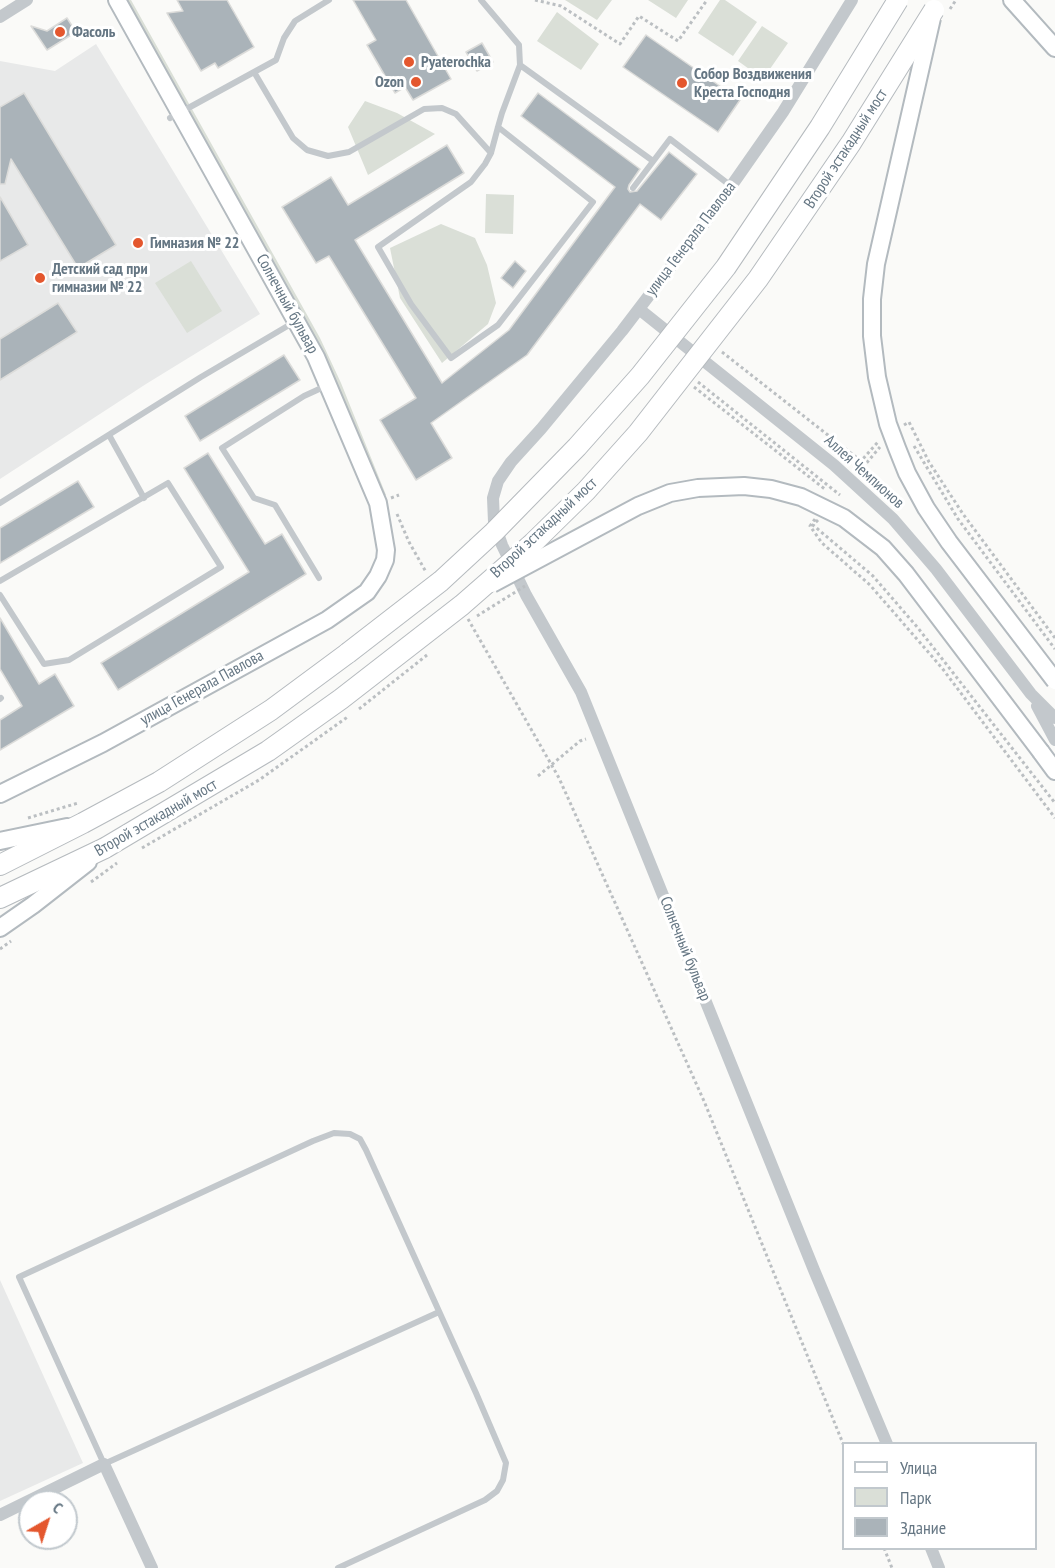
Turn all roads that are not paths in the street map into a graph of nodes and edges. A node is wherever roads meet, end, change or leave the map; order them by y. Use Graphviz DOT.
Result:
graph roads {
  1 [pos="27,0"];
  2 [pos="117,0"];
  3 [pos="329,0"];
  4 [pos="481,0"];
  5 [pos="852,0"];
  6 [pos="898,0"];
  7 [pos="1011,0"];
  8 [pos="937,5"];
  9 [pos="0,17"];
  10 [pos="1055,48"];
  11 [pos="520,64"];
  12 [pos="254,72"];
  13 [pos="175,115"];
  14 [pos="498,127"];
  15 [pos="491,153"];
  16 [pos="653,161"];
  17 [pos="731,186"];
  18 [pos="633,188"];
  19 [pos="639,309"];
  20 [pos="296,321"];
  21 [pos="328,385"];
  22 [pos="110,435"];
  23 [pos="511,462"];
  24 [pos="144,498"];
  25 [pos="0,503"];
  26 [pos="385,560"];
  27 [pos="319,578"];
  28 [pos="0,581"];
  29 [pos="476,592"];
  30 [pos="0,595"];
  31 [pos="1055,681"];
  32 [pos="1031,694"];
  33 [pos="1055,718"];
  34 [pos="1055,740"];
  35 [pos="1055,771"];
  36 [pos="0,794"];
  37 [pos="83,824"];
  38 [pos="0,841"];
  39 [pos="105,848"];
  40 [pos="0,865"];
  41 [pos="0,898"];
  42 [pos="0,928"];
  43 [pos="439,1312"];
  44 [pos="887,1442"];
  45 [pos="104,1464"];
  46 [pos="0,1515"];
  47 [pos="932,1550"];
  48 [pos="152,1568"];
  49 [pos="338,1568"];
  50 [pos="939,1568"];
  1 -- 9 [label="street"];
  2 -- 13 [label="main road, Солнечный бульвар"];
  3 -- 12 [label="lane"];
  4 -- 11 [label="lane"];
  5 -- 17 [label="street, улица Генерала Павлова"];
  6 -- 37 [label="main road, Второй эстакадный мост, bridge"];
  7 -- 10 [label="main road"];
  8 -- 29 [label="main road, Второй эстакадный мост, bridge"];
  8 -- 31 [label="main road, bridge"];
  11 -- 14 [label="lane"];
  11 -- 16 [label="lane"];
  12 -- 13 [label="lane"];
  12 -- 15 [label="lane"];
  13 -- 20 [label="main road, Солнечный бульвар"];
  14 -- 15 [label="lane"];
  14 -- 15 [label="lane"];
  16 -- 17 [label="lane"];
  16 -- 18 [label="lane"];
  17 -- 19 [label="street, улица Генерала Павлова"];
  19 -- 23 [label="street, улица Генерала Павлова"];
  19 -- 32 [label="street, Аллея Чемпионов"];
  20 -- 21 [label="main road, Солнечный бульвар"];
  20 -- 22 [label="lane"];
  21 -- 26 [label="main road, Солнечный бульвар"];
  21 -- 27 [label="lane"];
  22 -- 24 [label="lane"];
  22 -- 25 [label="lane"];
  23 -- 44 [label="street, Солнечный бульвар"];
  24 -- 28 [label="lane"];
  24 -- 30 [label="lane"];
  26 -- 36 [label="main road, улица Генерала Павлова"];
  29 -- 35 [label="main road, bridge"];
  29 -- 39 [label="main road, Второй эстакадный мост, bridge"];
  32 -- 33 [label="street, Аллея Чемпионов"];
  32 -- 34 [label="street, Аллея Чемпионов"];
  37 -- 38 [label="main road"];
  37 -- 40 [label="main road, Второй эстакадный мост"];
  39 -- 41 [label="main road, Второй эстакадный мост"];
  39 -- 42 [label="main road"];
  43 -- 45 [label="lane"];
  43 -- 45 [label="lane"];
  43 -- 49 [label="lane"];
  45 -- 46 [label="street"];
  45 -- 48 [label="street"];
  47 -- 50 [label="street"];
}
